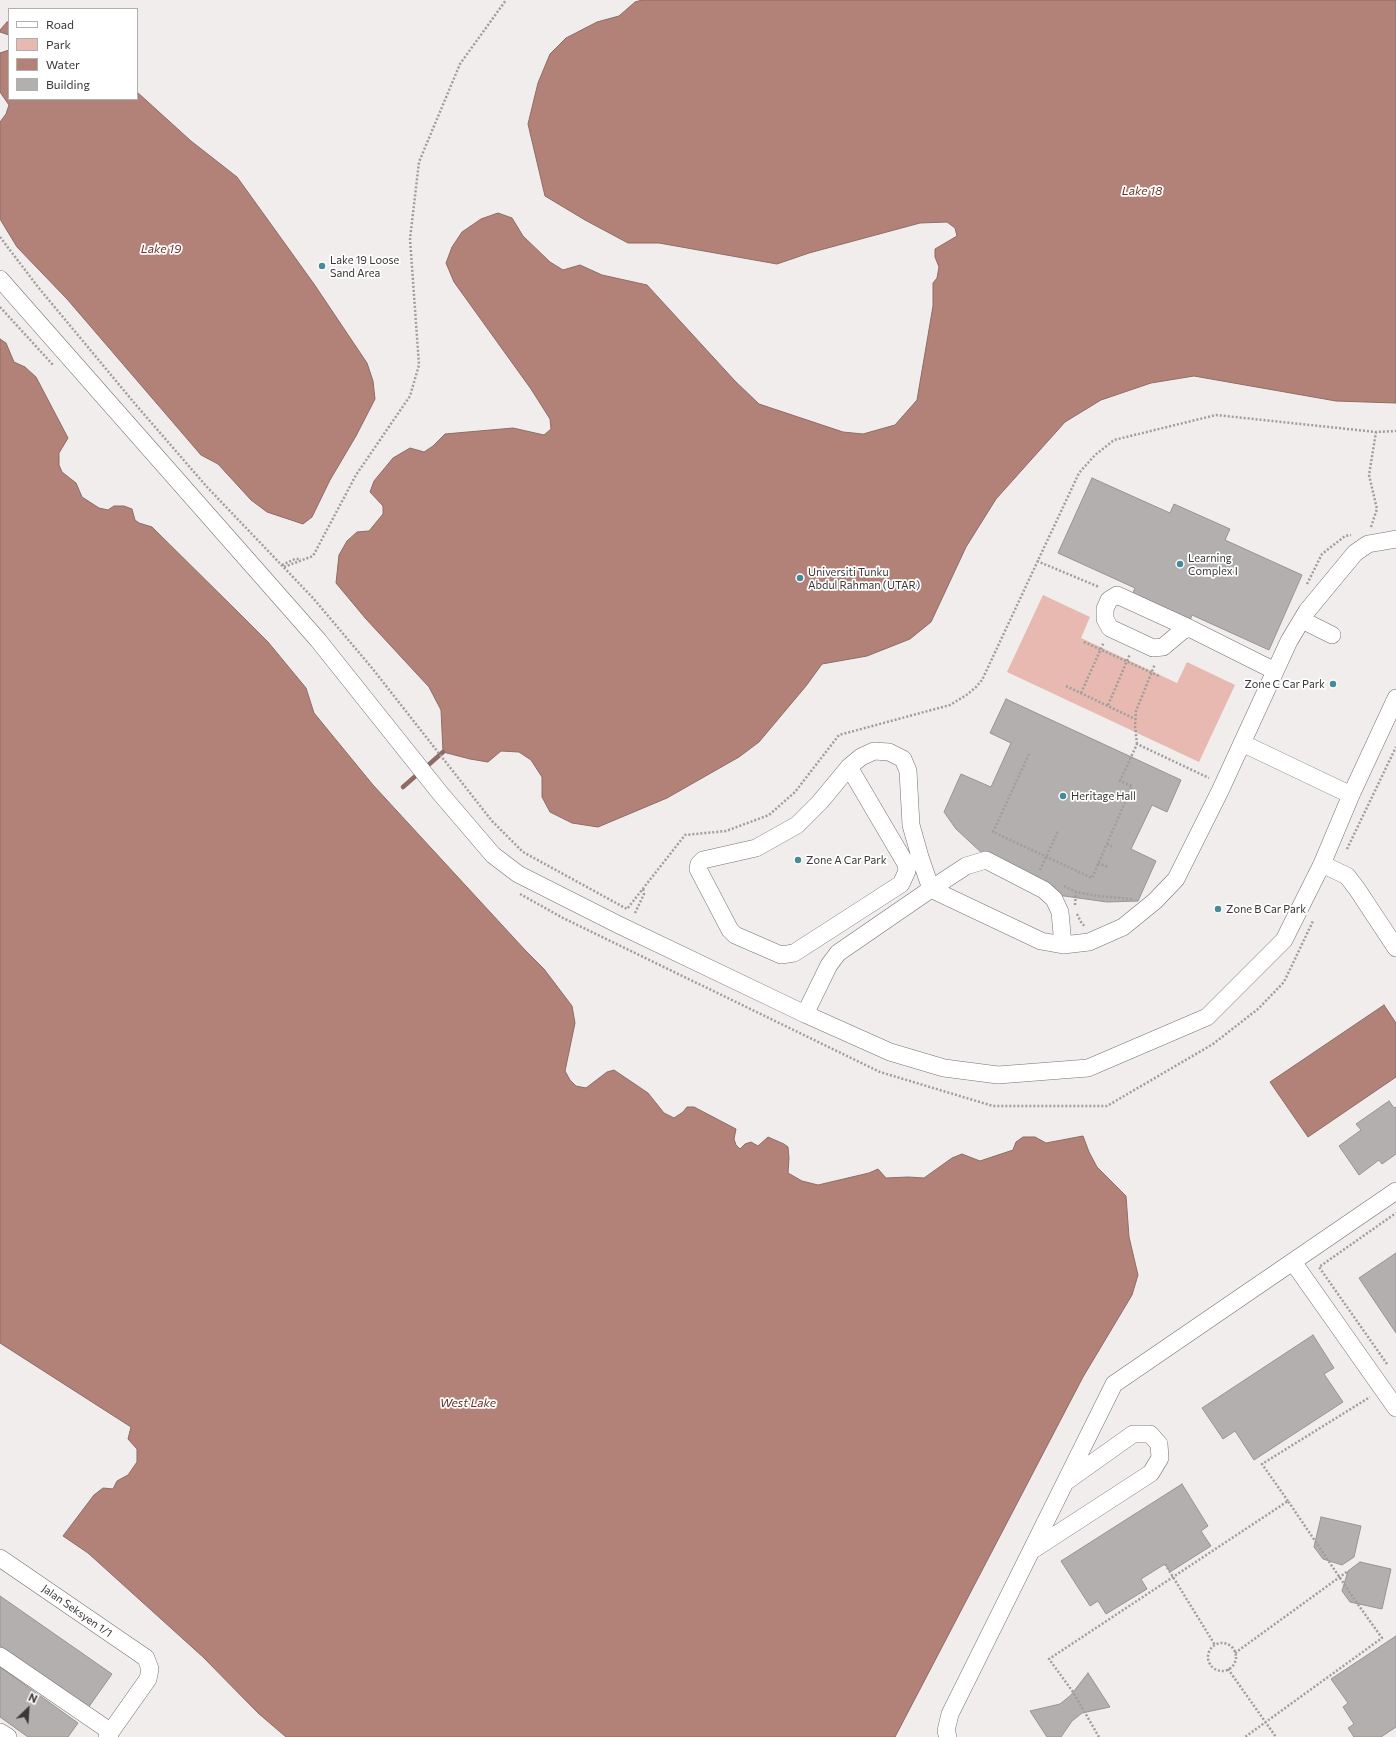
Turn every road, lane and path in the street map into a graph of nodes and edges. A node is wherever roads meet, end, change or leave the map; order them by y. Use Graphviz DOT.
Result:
graph roads {
  1 [pos="506,0"];
  2 [pos="0,237"];
  3 [pos="0,279"];
  4 [pos="1396,431"];
  5 [pos="1376,432"];
  6 [pos="1369,531"];
  7 [pos="1396,539"];
  8 [pos="1038,560"];
  9 [pos="283,566"];
  10 [pos="1117,595"];
  11 [pos="1302,620"];
  12 [pos="1189,628"];
  13 [pos="1332,634"];
  14 [pos="1084,642"];
  15 [pos="1163,647"];
  16 [pos="1101,650"];
  17 [pos="1127,662"];
  18 [pos="1275,671"];
  19 [pos="1151,673"];
  20 [pos="1159,676"];
  21 [pos="1066,686"];
  22 [pos="1082,693"];
  23 [pos="1396,698"];
  24 [pos="1108,705"];
  25 [pos="1135,719"];
  26 [pos="1136,744"];
  27 [pos="1242,744"];
  28 [pos="1396,747"];
  29 [pos="1029,754"];
  30 [pos="1131,757"];
  31 [pos="849,767"];
  32 [pos="1210,779"];
  33 [pos="1208,784"];
  34 [pos="1351,795"];
  35 [pos="1058,831"];
  36 [pos="1107,844"];
  37 [pos="1112,846"];
  38 [pos="1046,857"];
  39 [pos="1098,863"];
  40 [pos="1322,864"];
  41 [pos="1108,867"];
  42 [pos="1337,872"];
  43 [pos="1057,883"];
  44 [pos="643,888"];
  45 [pos="931,889"];
  46 [pos="516,891"];
  47 [pos="1076,892"];
  48 [pos="1137,899"];
  49 [pos="1075,906"];
  50 [pos="635,913"];
  51 [pos="1076,913"];
  52 [pos="1314,920"];
  53 [pos="1087,926"];
  54 [pos="1063,945"];
  55 [pos="1396,948"];
  56 [pos="806,1014"];
  57 [pos="1396,1192"];
  58 [pos="1396,1213"];
  59 [pos="1293,1262"];
  60 [pos="1387,1365"];
  61 [pos="1383,1389"];
  62 [pos="1396,1408"];
  63 [pos="1065,1483"];
  64 [pos="1288,1501"];
  65 [pos="1031,1551"];
  66 [pos="0,1558"];
  67 [pos="1165,1564"];
  68 [pos="1348,1572"];
  69 [pos="1174,1577"];
  70 [pos="1340,1577"];
  71 [pos="1216,1645"];
  72 [pos="1235,1653"];
  73 [pos="0,1656"];
  74 [pos="1228,1669"];
  75 [pos="1266,1722"];
  76 [pos="0,1732"];
  77 [pos="109,1735"];
  78 [pos="8,1737"];
  79 [pos="948,1737"];
  80 [pos="1099,1737"];
  81 [pos="1245,1737"];
  82 [pos="1276,1737"];
  1 -- 9 [label="path"];
  2 -- 9 [label="path"];
  3 -- 56 [label="street"];
  4 -- 5 [label="path"];
  5 -- 6 [label="path"];
  5 -- 8 [label="path"];
  7 -- 11 [label="street"];
  8 -- 10 [label="path"];
  8 -- 44 [label="path"];
  9 -- 44 [label="path"];
  10 -- 12 [label="street"];
  10 -- 15 [label="street"];
  11 -- 13 [label="street"];
  11 -- 18 [label="street"];
  12 -- 15 [label="street"];
  12 -- 18 [label="street"];
  14 -- 16 [label="path"];
  15 -- 19 [label="path"];
  16 -- 17 [label="path"];
  16 -- 22 [label="path"];
  17 -- 19 [label="path"];
  17 -- 24 [label="path"];
  18 -- 27 [label="street"];
  19 -- 20 [label="path"];
  19 -- 25 [label="path"];
  21 -- 22 [label="path"];
  22 -- 24 [label="path"];
  23 -- 34 [label="street"];
  24 -- 25 [label="path"];
  25 -- 26 [label="path"];
  27 -- 34 [label="street"];
  27 -- 54 [label="street"];
  28 -- 42 [label="path"];
  29 -- 38 [label="path"];
  30 -- 36 [label="path"];
  31 -- 31 [label="street"];
  31 -- 45 [label="street"];
  32 -- 33 [label="path"];
  34 -- 40 [label="street"];
  35 -- 38 [label="path"];
  36 -- 37 [label="path"];
  36 -- 39 [label="path"];
  38 -- 39 [label="path"];
  39 -- 41 [label="path"];
  40 -- 42 [label="street"];
  40 -- 56 [label="street"];
  42 -- 55 [label="street"];
  43 -- 47 [label="path"];
  44 -- 50 [label="path"];
  45 -- 54 [label="street"];
  45 -- 54 [label="street"];
  45 -- 56 [label="street"];
  46 -- 52 [label="path"];
  47 -- 48 [label="path"];
  47 -- 49 [label="path"];
  51 -- 53 [label="path"];
  57 -- 59 [label="street"];
  58 -- 60 [label="path"];
  59 -- 61 [label="street"];
  59 -- 63 [label="street"];
  61 -- 62 [label="street"];
  61 -- 64 [label="path"];
  63 -- 65 [label="street"];
  63 -- 65 [label="street"];
  64 -- 69 [label="path"];
  64 -- 70 [label="path"];
  65 -- 79 [label="street"];
  66 -- 77 [label="street, Jalan Seksyen 1/1"];
  67 -- 69 [label="path"];
  68 -- 70 [label="path"];
  69 -- 71 [label="path"];
  69 -- 80 [label="path"];
  70 -- 72 [label="path"];
  70 -- 75 [label="path"];
  71 -- 72 [label="path"];
  71 -- 74 [label="path"];
  72 -- 74 [label="path"];
  73 -- 77 [label="street"];
  74 -- 75 [label="path"];
  75 -- 81 [label="path"];
  75 -- 82 [label="path"];
  76 -- 78 [label="street"];
}
